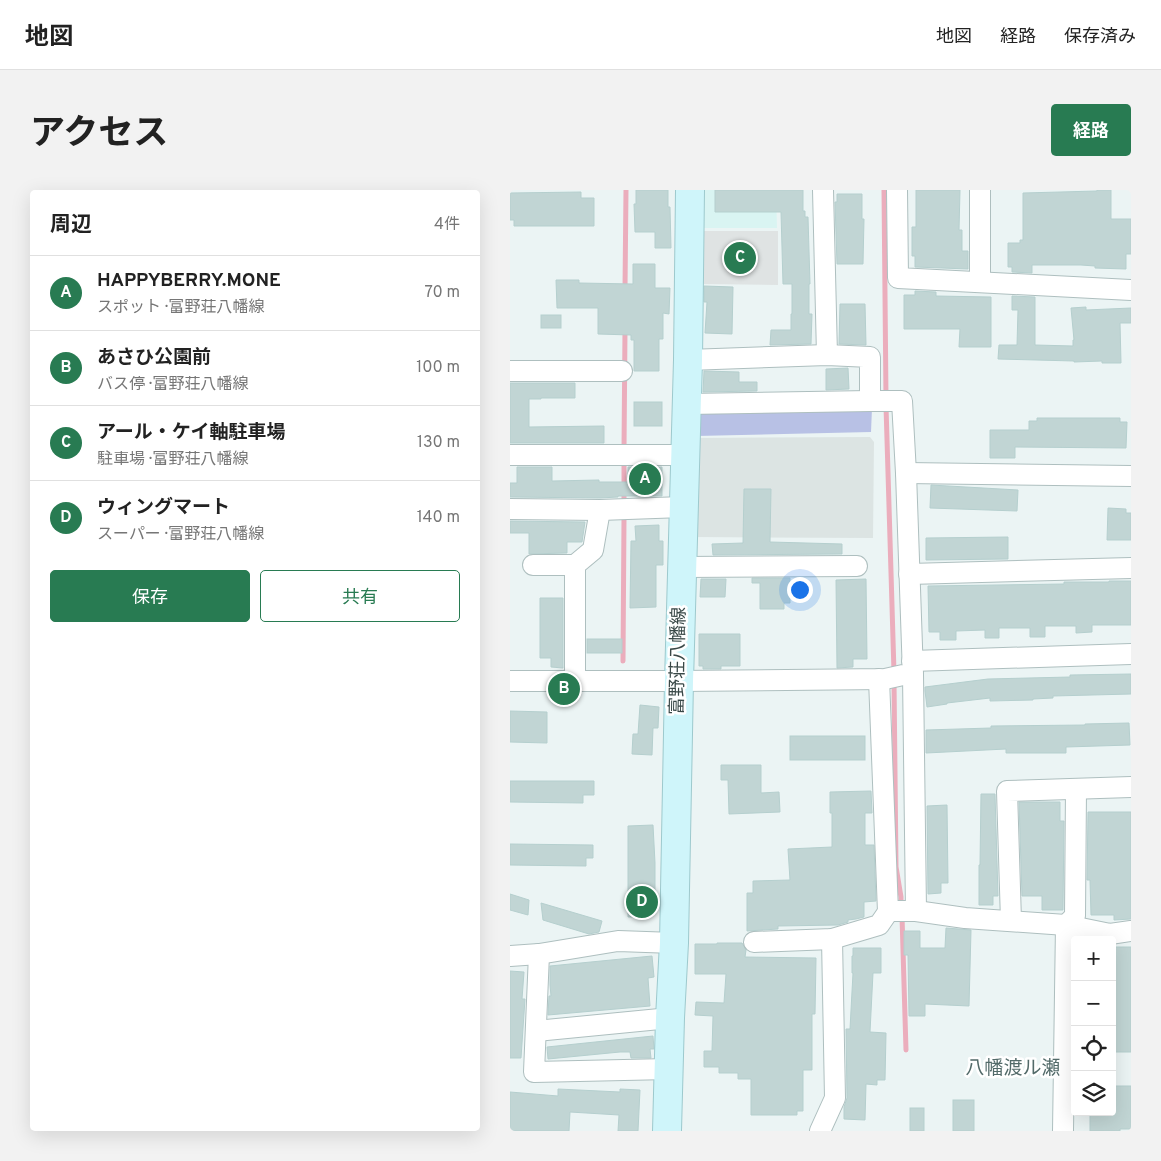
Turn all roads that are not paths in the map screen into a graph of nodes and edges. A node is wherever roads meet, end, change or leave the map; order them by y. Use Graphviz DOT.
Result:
graph roads {
  1 [pos="690,190"];
  2 [pos="823,190"];
  3 [pos="897,190"];
  4 [pos="980,190"];
  5 [pos="980,282"];
  6 [pos="1131,290"];
  7 [pos="827,355"];
  8 [pos="688,360"];
  9 [pos="510,371"];
  10 [pos="622,371"];
  11 [pos="881,401"];
  12 [pos="687,404"];
  13 [pos="510,455"];
  14 [pos="685,455"];
  15 [pos="906,474"];
  16 [pos="1131,476"];
  17 [pos="683,507"];
  18 [pos="510,509"];
  19 [pos="600,510"];
  20 [pos="533,565"];
  21 [pos="575,565"];
  22 [pos="858,566"];
  23 [pos="682,568"];
  24 [pos="1131,568"];
  25 [pos="909,574"];
  26 [pos="1131,654"];
  27 [pos="898,674"];
  28 [pos="510,681"];
  29 [pos="575,681"];
  30 [pos="679,682"];
  31 [pos="1131,787"];
  32 [pos="1076,789"];
  33 [pos="900,911"];
  34 [pos="1011,921"];
  35 [pos="1066,925"];
  36 [pos="1131,931"];
  37 [pos="832,939"];
  38 [pos="674,942"];
  39 [pos="754,942"];
  40 [pos="539,954"];
  41 [pos="510,956"];
  42 [pos="670,1018"];
  43 [pos="536,1030"];
  44 [pos="669,1070"];
  45 [pos="668,1131"];
  46 [pos="820,1131"];
  47 [pos="1062,1131"];
  1 -- 8 [label="main road, 富野荘八幡線"];
  2 -- 7 [label="street"];
  3 -- 5 [label="street"];
  4 -- 5 [label="street"];
  5 -- 6 [label="street"];
  7 -- 8 [label="street"];
  7 -- 11 [label="street"];
  8 -- 12 [label="main road, 富野荘八幡線"];
  9 -- 10 [label="street"];
  11 -- 12 [label="street"];
  11 -- 15 [label="street"];
  12 -- 14 [label="main road, 富野荘八幡線"];
  13 -- 14 [label="street"];
  14 -- 17 [label="main road, 富野荘八幡線"];
  15 -- 16 [label="street"];
  15 -- 25 [label="street"];
  17 -- 19 [label="street"];
  17 -- 23 [label="main road, 富野荘八幡線"];
  18 -- 19 [label="street"];
  19 -- 21 [label="street"];
  20 -- 21 [label="street"];
  21 -- 29 [label="street"];
  22 -- 23 [label="street"];
  23 -- 30 [label="main road, 富野荘八幡線"];
  24 -- 25 [label="street"];
  25 -- 27 [label="street"];
  26 -- 27 [label="street"];
  27 -- 30 [label="street"];
  27 -- 33 [label="street"];
  27 -- 33 [label="street"];
  28 -- 29 [label="street"];
  29 -- 30 [label="street"];
  30 -- 38 [label="main road, 富野荘八幡線"];
  31 -- 32 [label="street"];
  32 -- 34 [label="street"];
  32 -- 35 [label="street"];
  33 -- 34 [label="street"];
  33 -- 37 [label="street"];
  34 -- 35 [label="street"];
  35 -- 36 [label="street"];
  35 -- 47 [label="street"];
  37 -- 39 [label="street"];
  37 -- 46 [label="street"];
  38 -- 40 [label="street"];
  38 -- 42 [label="main road, 富野荘八幡線"];
  40 -- 41 [label="street"];
  40 -- 43 [label="street"];
  42 -- 43 [label="street"];
  42 -- 44 [label="main road, 富野荘八幡線"];
  43 -- 44 [label="street"];
  44 -- 45 [label="main road, 富野荘八幡線"];
}
